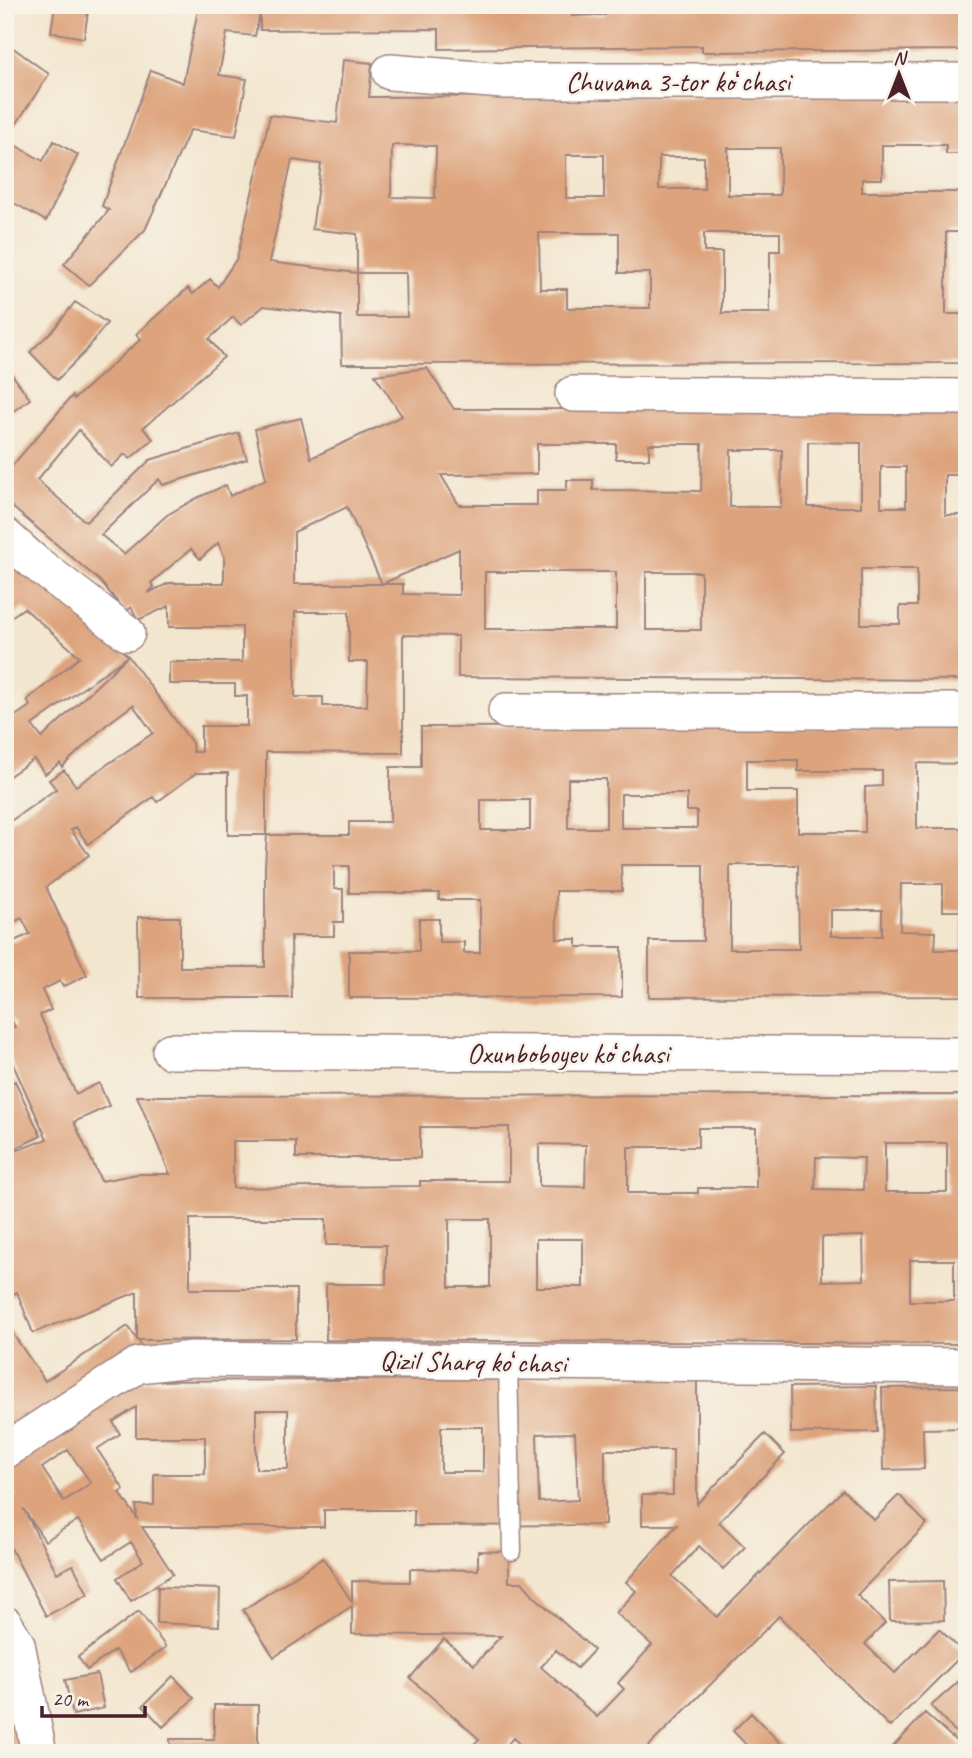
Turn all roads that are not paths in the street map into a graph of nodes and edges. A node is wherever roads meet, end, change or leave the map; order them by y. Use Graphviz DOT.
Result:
graph roads {
  1 [pos="390,72"];
  2 [pos="967,81"];
  3 [pos="573,394"];
  4 [pos="967,397"];
  5 [pos="5,536"];
  6 [pos="127,633"];
  7 [pos="506,711"];
  8 [pos="967,711"];
  9 [pos="170,1051"];
  10 [pos="967,1055"];
  11 [pos="508,1362"];
  12 [pos="967,1366"];
  13 [pos="5,1451"];
  14 [pos="512,1551"];
  15 [pos="5,1624"];
  16 [pos="39,1753"];
  1 -- 2 [label="street, Chuvama 3-tor koʻchasi"];
  3 -- 4 [label="street"];
  5 -- 6 [label="street"];
  7 -- 8 [label="street"];
  9 -- 10 [label="street, Oxunboboyev koʻchasi"];
  11 -- 12 [label="street, Qizil Sharq koʻchasi"];
  11 -- 13 [label="street, Qizil Sharq koʻchasi"];
  11 -- 14 [label="lane"];
  15 -- 16 [label="street"];
}
